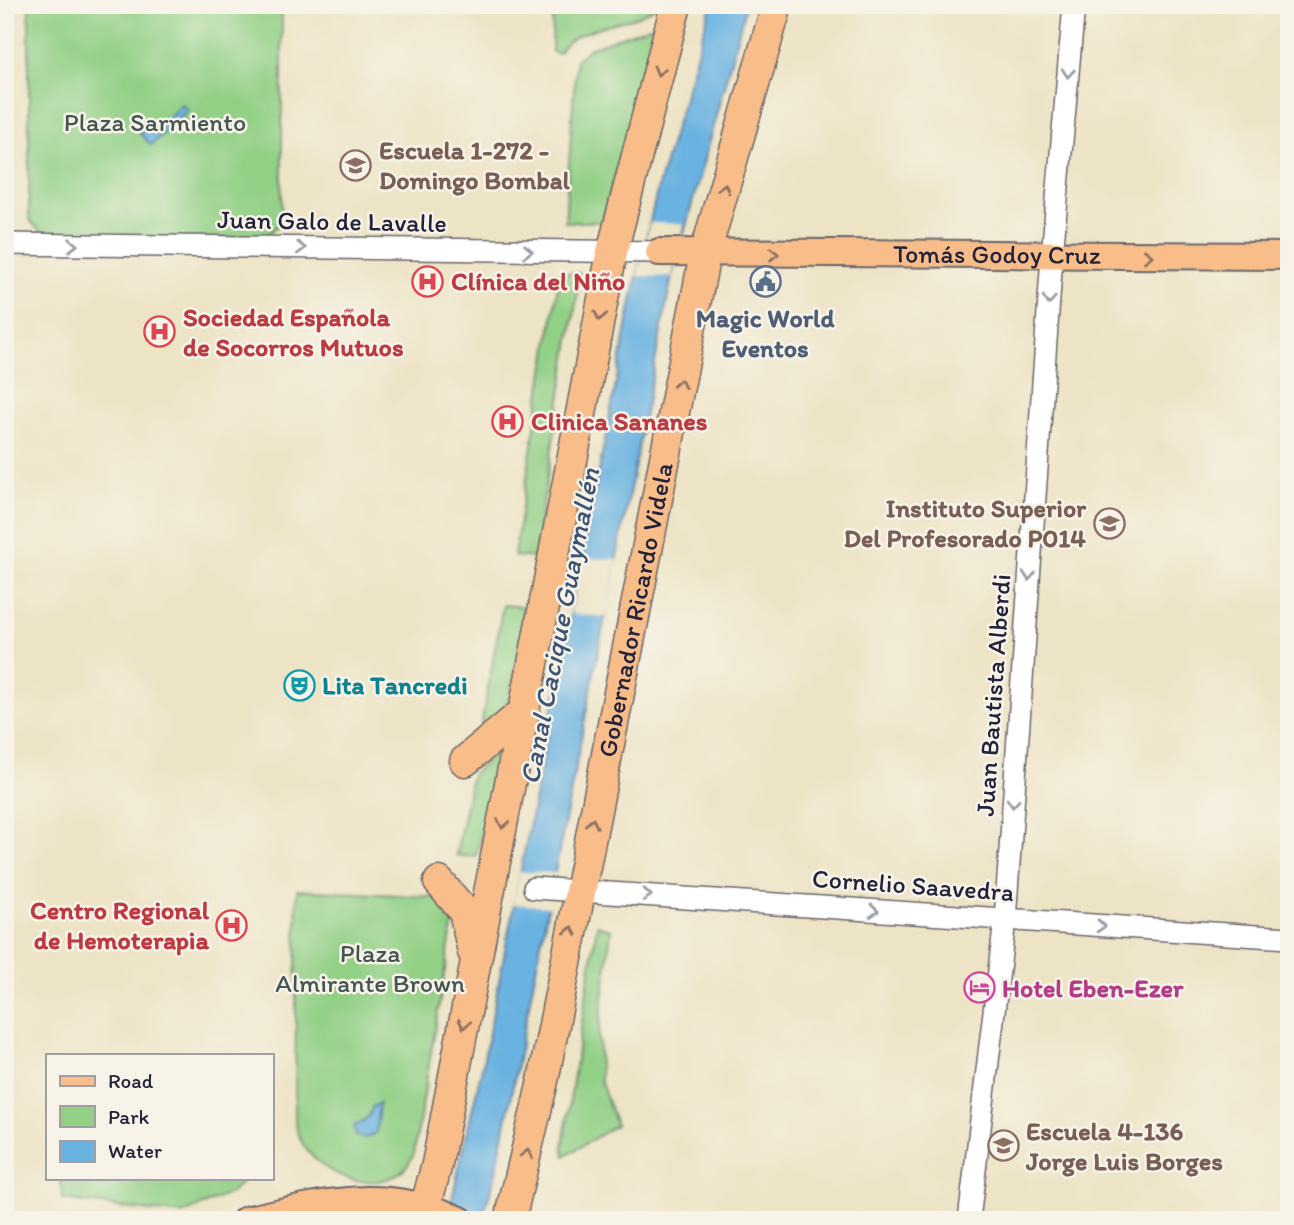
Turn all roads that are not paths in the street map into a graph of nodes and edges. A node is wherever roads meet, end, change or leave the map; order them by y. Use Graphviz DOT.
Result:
graph roads {
  1 [pos="676,5"];
  2 [pos="776,5"];
  3 [pos="1074,5"];
  4 [pos="5,244"];
  5 [pos="612,251"];
  6 [pos="671,253"];
  7 [pos="1052,256"];
  8 [pos="1289,256"];
  9 [pos="525,711"];
  10 [pos="465,761"];
  11 [pos="439,882"];
  12 [pos="555,889"];
  13 [pos="1005,920"];
  14 [pos="1289,938"];
  15 [pos="475,968"];
  16 [pos="432,1212"];
  17 [pos="246,1220"];
  18 [pos="352,1220"];
  19 [pos="510,1220"];
  20 [pos="969,1220"];
  1 -- 5 [label="highway, one-way"];
  6 -- 2 [label="highway, Gobernador Ricardo Videla, one-way"];
  3 -- 7 [label="street, Juan Bautista Alberdi, one-way"];
  4 -- 5 [label="street, Juan Galo de Lavalle, one-way"];
  5 -- 6 [label="street, Juan Galo de Lavalle"];
  5 -- 9 [label="highway, one-way"];
  6 -- 7 [label="main road, Tomás Godoy Cruz, one-way"];
  12 -- 6 [label="highway, Gobernador Ricardo Videla, one-way"];
  7 -- 8 [label="main road, Tomás Godoy Cruz, one-way"];
  7 -- 13 [label="street, Juan Bautista Alberdi, one-way"];
  9 -- 10 [label="highway"];
  9 -- 15 [label="highway, one-way"];
  11 -- 15 [label="highway"];
  12 -- 13 [label="street, Cornelio Saavedra, one-way"];
  19 -- 12 [label="highway, Gobernador Ricardo Videla, one-way"];
  13 -- 14 [label="street, Cornelio Saavedra, one-way"];
  13 -- 20 [label="street, Juan Bautista Alberdi"];
  15 -- 16 [label="highway, one-way"];
  16 -- 17 [label="main road"];
  16 -- 18 [label="main road"];
}
